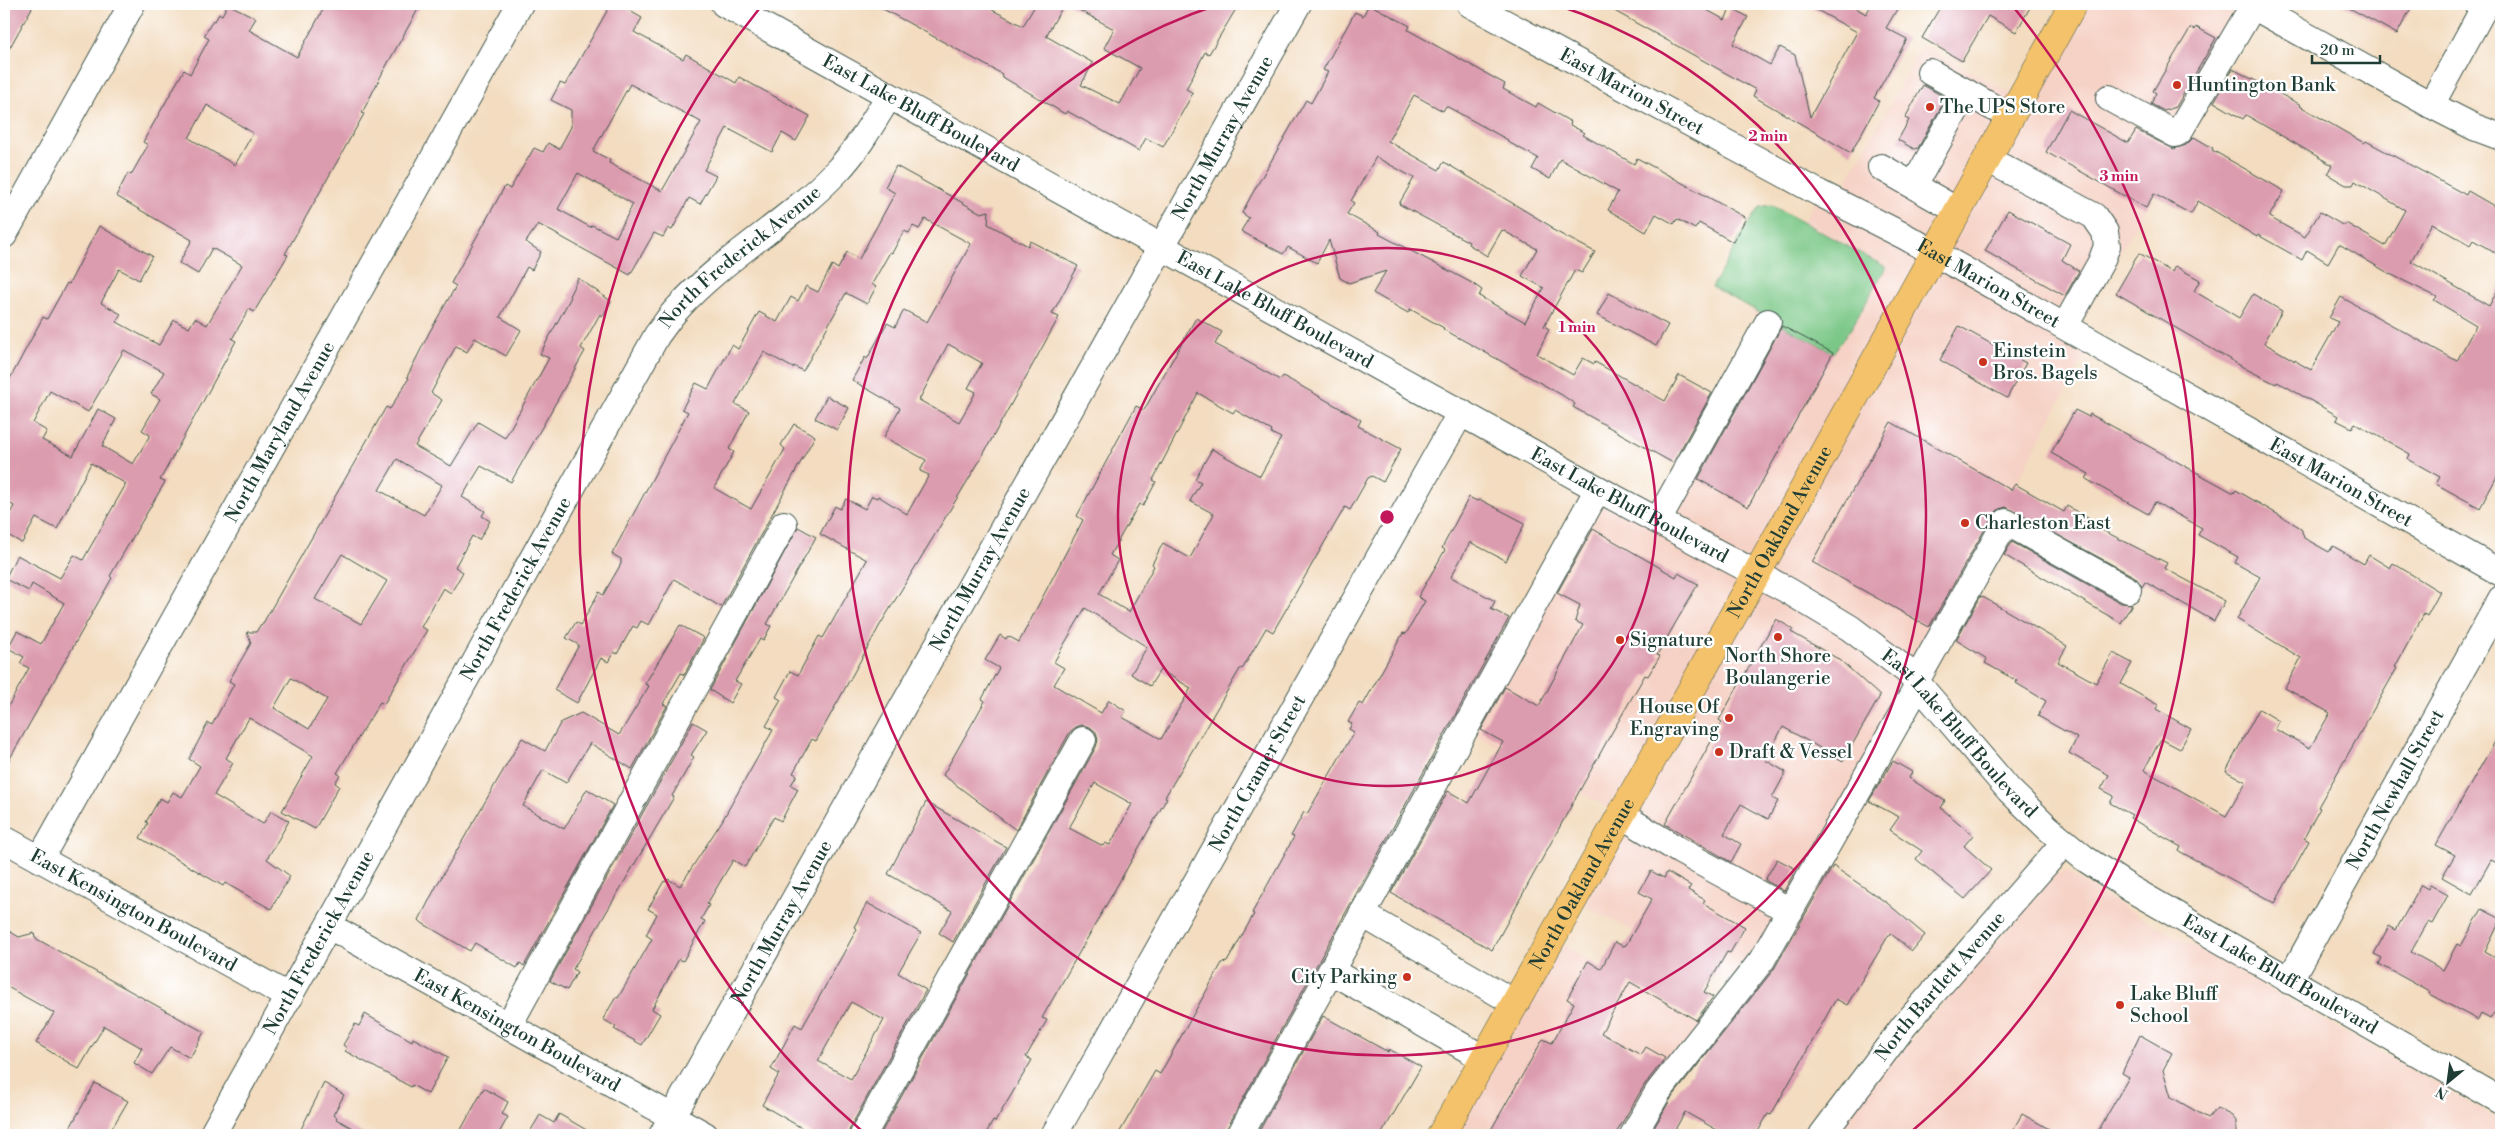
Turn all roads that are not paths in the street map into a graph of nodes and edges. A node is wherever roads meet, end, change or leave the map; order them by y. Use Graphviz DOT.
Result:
graph roads {
  1 [pos="132,4"];
  2 [pos="520,4"];
  3 [pos="724,4"];
  4 [pos="1298,4"];
  5 [pos="1470,4"];
  6 [pos="2074,4"];
  7 [pos="2252,4"];
  8 [pos="2486,4"];
  9 [pos="1930,72"];
  10 [pos="1966,92"];
  11 [pos="889,96"];
  12 [pos="2109,98"];
  13 [pos="2431,105"];
  14 [pos="2010,117"];
  15 [pos="2501,137"];
  16 [pos="1987,159"];
  17 [pos="1881,167"];
  18 [pos="1914,185"];
  19 [pos="1958,211"];
  20 [pos="4,235"];
  21 [pos="1162,245"];
  22 [pos="1935,253"];
  23 [pos="1768,322"];
  24 [pos="2065,326"];
  25 [pos="1461,412"];
  26 [pos="1598,489"];
  27 [pos="1659,519"];
  28 [pos="784,524"];
  29 [pos="1757,573"];
  30 [pos="2501,573"];
  31 [pos="2128,590"];
  32 [pos="2501,599"];
  33 [pos="1918,683"];
  34 [pos="1083,740"];
  35 [pos="1621,815"];
  36 [pos="4,839"];
  37 [pos="2064,843"];
  38 [pos="40,859"];
  39 [pos="1790,911"];
  40 [pos="1362,914"];
  41 [pos="329,926"];
  42 [pos="1331,971"];
  43 [pos="2289,981"];
  44 [pos="290,997"];
  45 [pos="1515,1002"];
  46 [pos="509,1025"];
  47 [pos="1484,1058"];
  48 [pos="2501,1101"];
  49 [pos="667,1126"];
  50 [pos="212,1135"];
  51 [pos="705,1135"];
  52 [pos="863,1135"];
  53 [pos="1054,1135"];
  54 [pos="1240,1135"];
  55 [pos="1440,1135"];
  56 [pos="1633,1135"];
  57 [pos="1822,1135"];
  1 -- 20 [label="street"];
  2 -- 38 [label="street, North Maryland Avenue"];
  3 -- 11 [label="street, East Lake Bluff Boulevard"];
  4 -- 21 [label="street, North Murray Avenue"];
  5 -- 22 [label="street, East Marion Street"];
  6 -- 14 [label="main road, North Oakland Avenue"];
  7 -- 12 [label="street"];
  7 -- 13 [label="street"];
  8 -- 13 [label="street"];
  9 -- 10 [label="street"];
  10 -- 14 [label="street"];
  10 -- 18 [label="street"];
  11 -- 21 [label="street, East Lake Bluff Boulevard"];
  11 -- 41 [label="street, North Frederick Avenue"];
  13 -- 15 [label="street"];
  14 -- 16 [label="main road, North Oakland Avenue"];
  16 -- 19 [label="main road, North Oakland Avenue"];
  16 -- 24 [label="street"];
  17 -- 18 [label="street"];
  18 -- 19 [label="street"];
  19 -- 22 [label="main road, North Oakland Avenue"];
  21 -- 25 [label="street, East Lake Bluff Boulevard"];
  21 -- 49 [label="street, North Murray Avenue"];
  22 -- 24 [label="street, East Marion Street"];
  22 -- 29 [label="main road, North Oakland Avenue"];
  23 -- 27 [label="street"];
  24 -- 30 [label="street, East Marion Street"];
  25 -- 26 [label="street, East Lake Bluff Boulevard"];
  25 -- 53 [label="street, North Cramer Street"];
  26 -- 27 [label="street, East Lake Bluff Boulevard"];
  26 -- 40 [label="street"];
  27 -- 29 [label="street, East Lake Bluff Boulevard"];
  28 -- 46 [label="street"];
  29 -- 33 [label="street, East Lake Bluff Boulevard"];
  29 -- 35 [label="main road, North Oakland Avenue"];
  31 -- 33 [label="street"];
  32 -- 43 [label="street, North Newhall Street"];
  33 -- 37 [label="street, East Lake Bluff Boulevard"];
  33 -- 39 [label="street"];
  34 -- 52 [label="street"];
  35 -- 39 [label="street"];
  35 -- 45 [label="main road, North Oakland Avenue"];
  36 -- 38 [label="street, East Kensington Boulevard"];
  37 -- 43 [label="street, East Lake Bluff Boulevard"];
  37 -- 57 [label="street, North Bartlett Avenue"];
  38 -- 44 [label="street, East Kensington Boulevard"];
  39 -- 56 [label="street"];
  40 -- 42 [label="street"];
  40 -- 45 [label="street"];
  41 -- 44 [label="street, North Frederick Avenue"];
  41 -- 46 [label="street, East Kensington Boulevard"];
  42 -- 47 [label="street"];
  42 -- 54 [label="street"];
  43 -- 48 [label="street, East Lake Bluff Boulevard"];
  44 -- 50 [label="street, North Frederick Avenue"];
  45 -- 47 [label="main road, North Oakland Avenue"];
  46 -- 49 [label="street, East Kensington Boulevard"];
  47 -- 55 [label="main road, North Oakland Avenue"];
  49 -- 51 [label="street, East Kensington Boulevard"];
}
